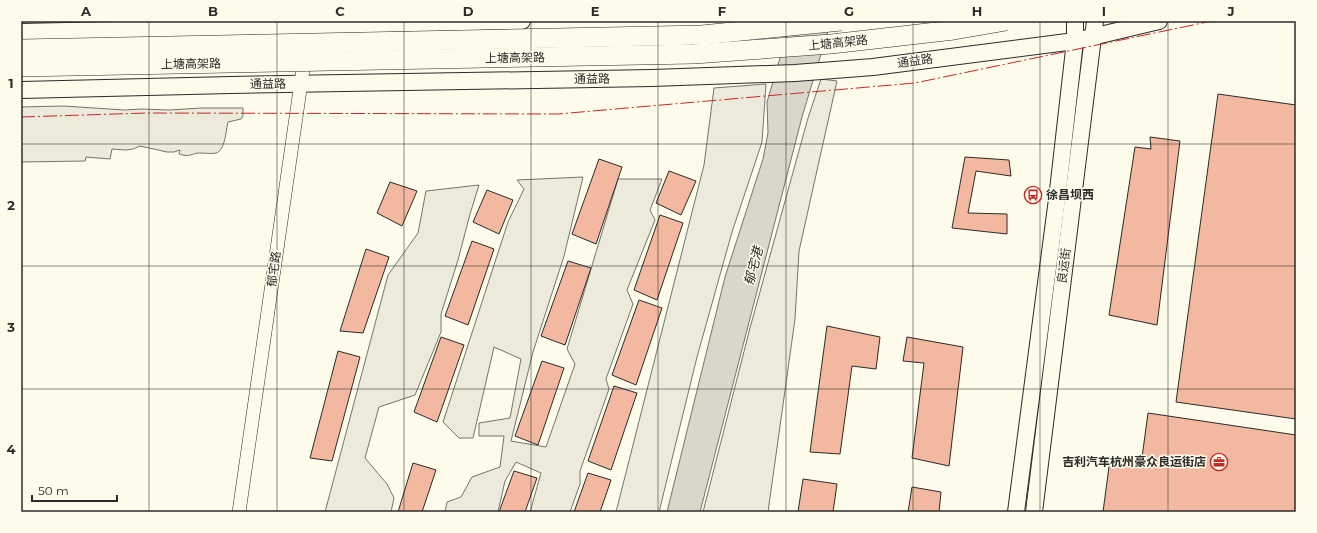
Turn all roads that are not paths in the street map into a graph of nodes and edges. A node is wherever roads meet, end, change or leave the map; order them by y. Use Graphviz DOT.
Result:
graph roads {
  1 [pos="522,21"];
  2 [pos="841,21"];
  3 [pos="1006,21"];
  4 [pos="1075,21"];
  5 [pos="1159,21"];
  6 [pos="310,23"];
  7 [pos="1094,29"];
  8 [pos="21,32"];
  9 [pos="1075,41"];
  10 [pos="21,49"];
  11 [pos="21,67"];
  12 [pos="301,83"];
  13 [pos="21,90"];
  14 [pos="239,512"];
  15 [pos="1016,512"];
  16 [pos="1034,512"];
  1 -- 6 [label="main road"];
  2 -- 10 [label="highway, 上塘高架路, bridge"];
  3 -- 11 [label="highway, 上塘高架路, bridge"];
  4 -- 9 [label="main road, 良运街"];
  5 -- 7 [label="main road, 通益路"];
  6 -- 8 [label="main road"];
  6 -- 12 [label="street, 郁宅路"];
  7 -- 9 [label="main road, 通益路"];
  7 -- 16 [label="main road, 良运街"];
  9 -- 12 [label="main road, 通益路"];
  9 -- 15 [label="main road, 良运街"];
  12 -- 13 [label="main road, 通益路"];
  12 -- 14 [label="street, 郁宅路"];
}
